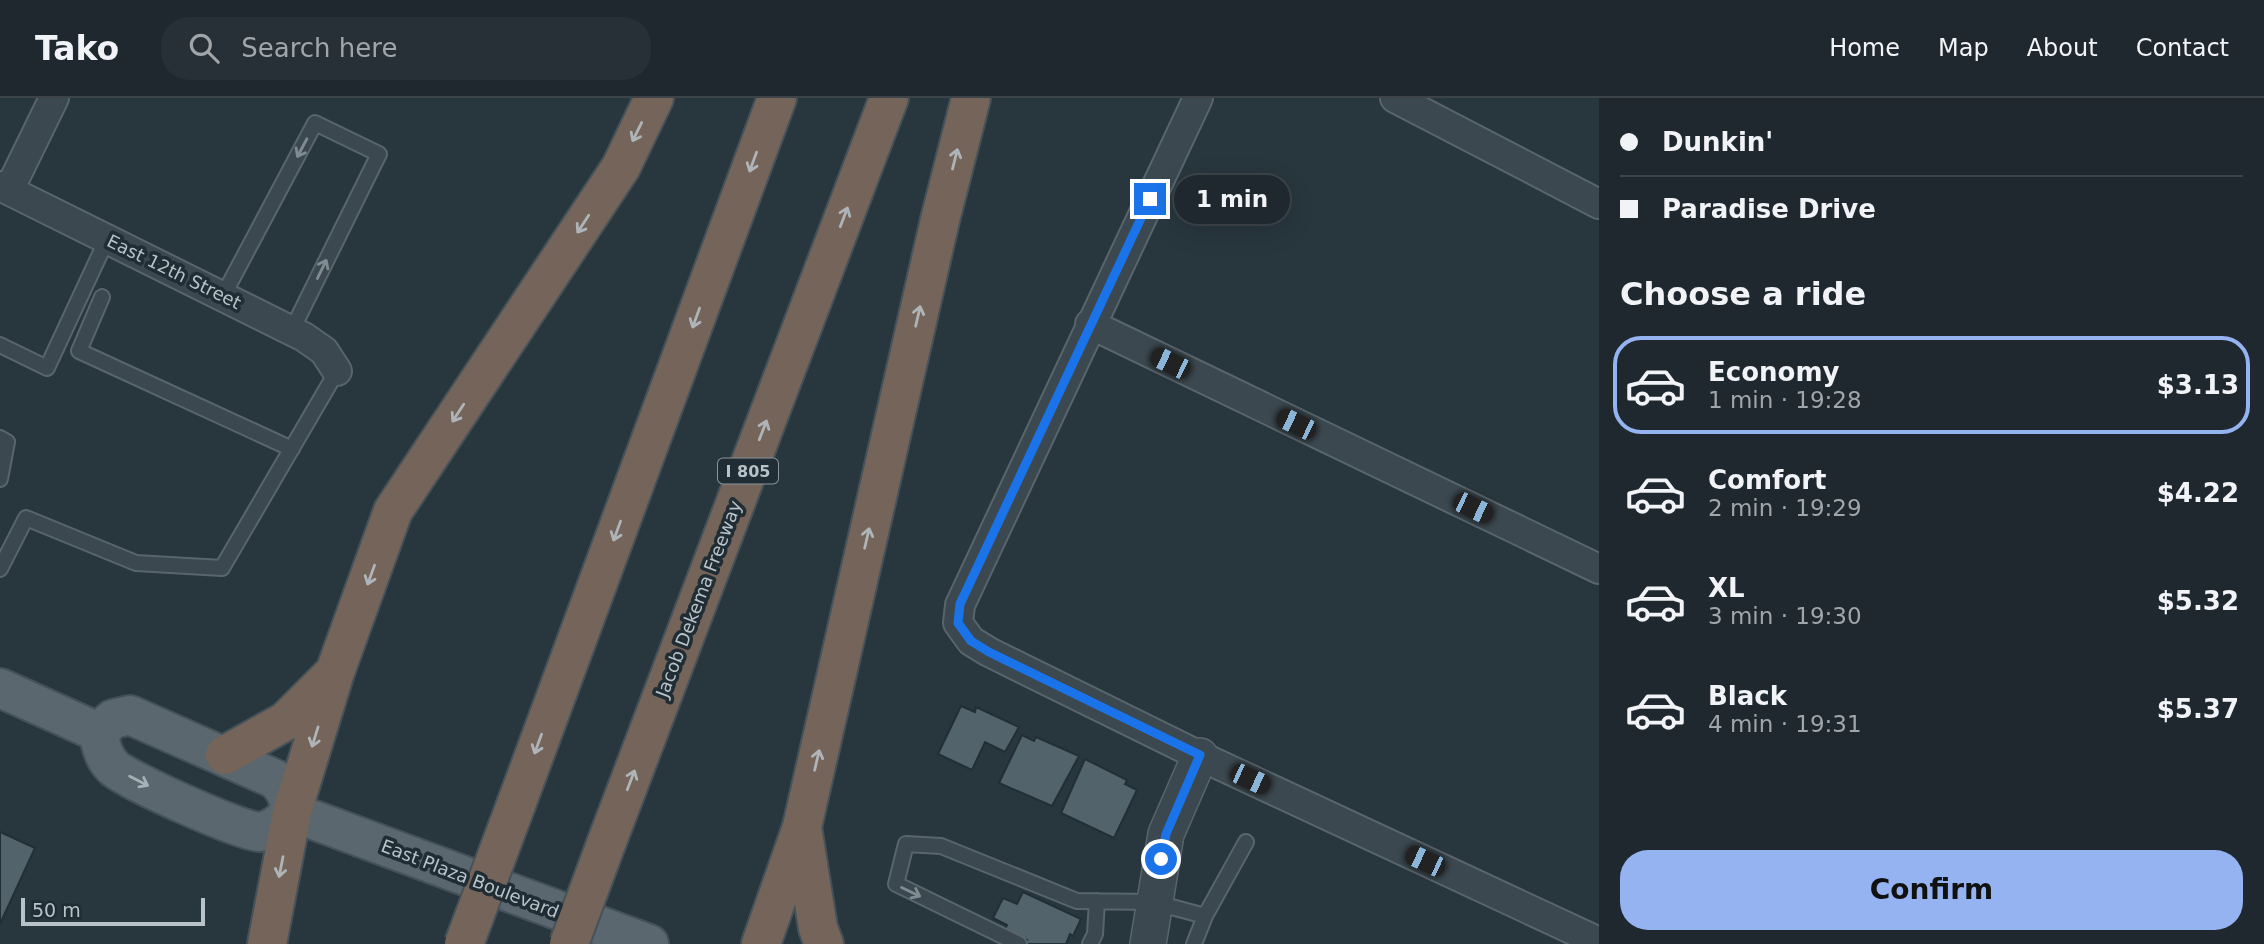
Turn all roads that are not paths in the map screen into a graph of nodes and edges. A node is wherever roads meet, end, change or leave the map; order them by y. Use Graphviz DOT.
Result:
graph roads {
  1 [pos="54,98"];
  2 [pos="654,98"];
  3 [pos="777,98"];
  4 [pos="889,98"];
  5 [pos="971,98"];
  6 [pos="1198,98"];
  7 [pos="1395,98"];
  8 [pos="4,188"];
  9 [pos="1599,204"];
  10 [pos="107,239"];
  11 [pos="223,296"];
  12 [pos="102,298"];
  13 [pos="1090,324"];
  14 [pos="292,330"];
  15 [pos="0,345"];
  16 [pos="337,371"];
  17 [pos="0,438"];
  18 [pos="292,449"];
  19 [pos="0,479"];
  20 [pos="0,569"];
  21 [pos="1599,569"];
  22 [pos="335,672"];
  23 [pos="0,688"];
  24 [pos="98,732"];
  25 [pos="225,755"];
  26 [pos="1200,755"];
  27 [pos="292,812"];
  28 [pos="802,827"];
  29 [pos="1246,842"];
  30 [pos="1097,901"];
  31 [pos="1153,902"];
  32 [pos="1205,916"];
  33 [pos="1599,942"];
  34 [pos="267,944"];
  35 [pos="464,944"];
  36 [pos="569,944"];
  37 [pos="649,944"];
  38 [pos="761,944"];
  39 [pos="824,944"];
  40 [pos="1019,944"];
  41 [pos="1090,944"];
  42 [pos="1148,944"];
  43 [pos="1194,944"];
  1 -- 8 [label="street"];
  2 -- 22 [label="highway, one-way"];
  3 -- 35 [label="highway, one-way, bridge"];
  36 -- 4 [label="highway, Jacob Dekema Freeway / I 805, one-way, bridge"];
  28 -- 5 [label="highway, one-way"];
  6 -- 13 [label="street"];
  7 -- 9 [label="street"];
  8 -- 10 [label="street, East 12th Street"];
  10 -- 11 [label="street, East 12th Street"];
  10 -- 15 [label="lane"];
  11 -- 14 [label="street, East 12th Street"];
  14 -- 11 [label="lane, one-way"];
  12 -- 18 [label="lane"];
  13 -- 21 [label="street"];
  13 -- 26 [label="street"];
  14 -- 16 [label="street, East 12th Street"];
  16 -- 18 [label="lane"];
  17 -- 19 [label="lane"];
  18 -- 20 [label="lane"];
  22 -- 25 [label="highway"];
  22 -- 27 [label="highway, one-way"];
  23 -- 24 [label="main road"];
  24 -- 25 [label="main road"];
  24 -- 27 [label="main road, one-way"];
  25 -- 27 [label="main road"];
  26 -- 31 [label="street"];
  26 -- 33 [label="street"];
  27 -- 34 [label="highway, one-way"];
  27 -- 37 [label="main road, East Plaza Boulevard"];
  28 -- 38 [label="highway"];
  28 -- 39 [label="highway"];
  29 -- 32 [label="lane"];
  30 -- 31 [label="lane"];
  30 -- 40 [label="lane, one-way"];
  30 -- 41 [label="lane"];
  31 -- 32 [label="lane"];
  31 -- 42 [label="street"];
  32 -- 43 [label="lane"];
}
